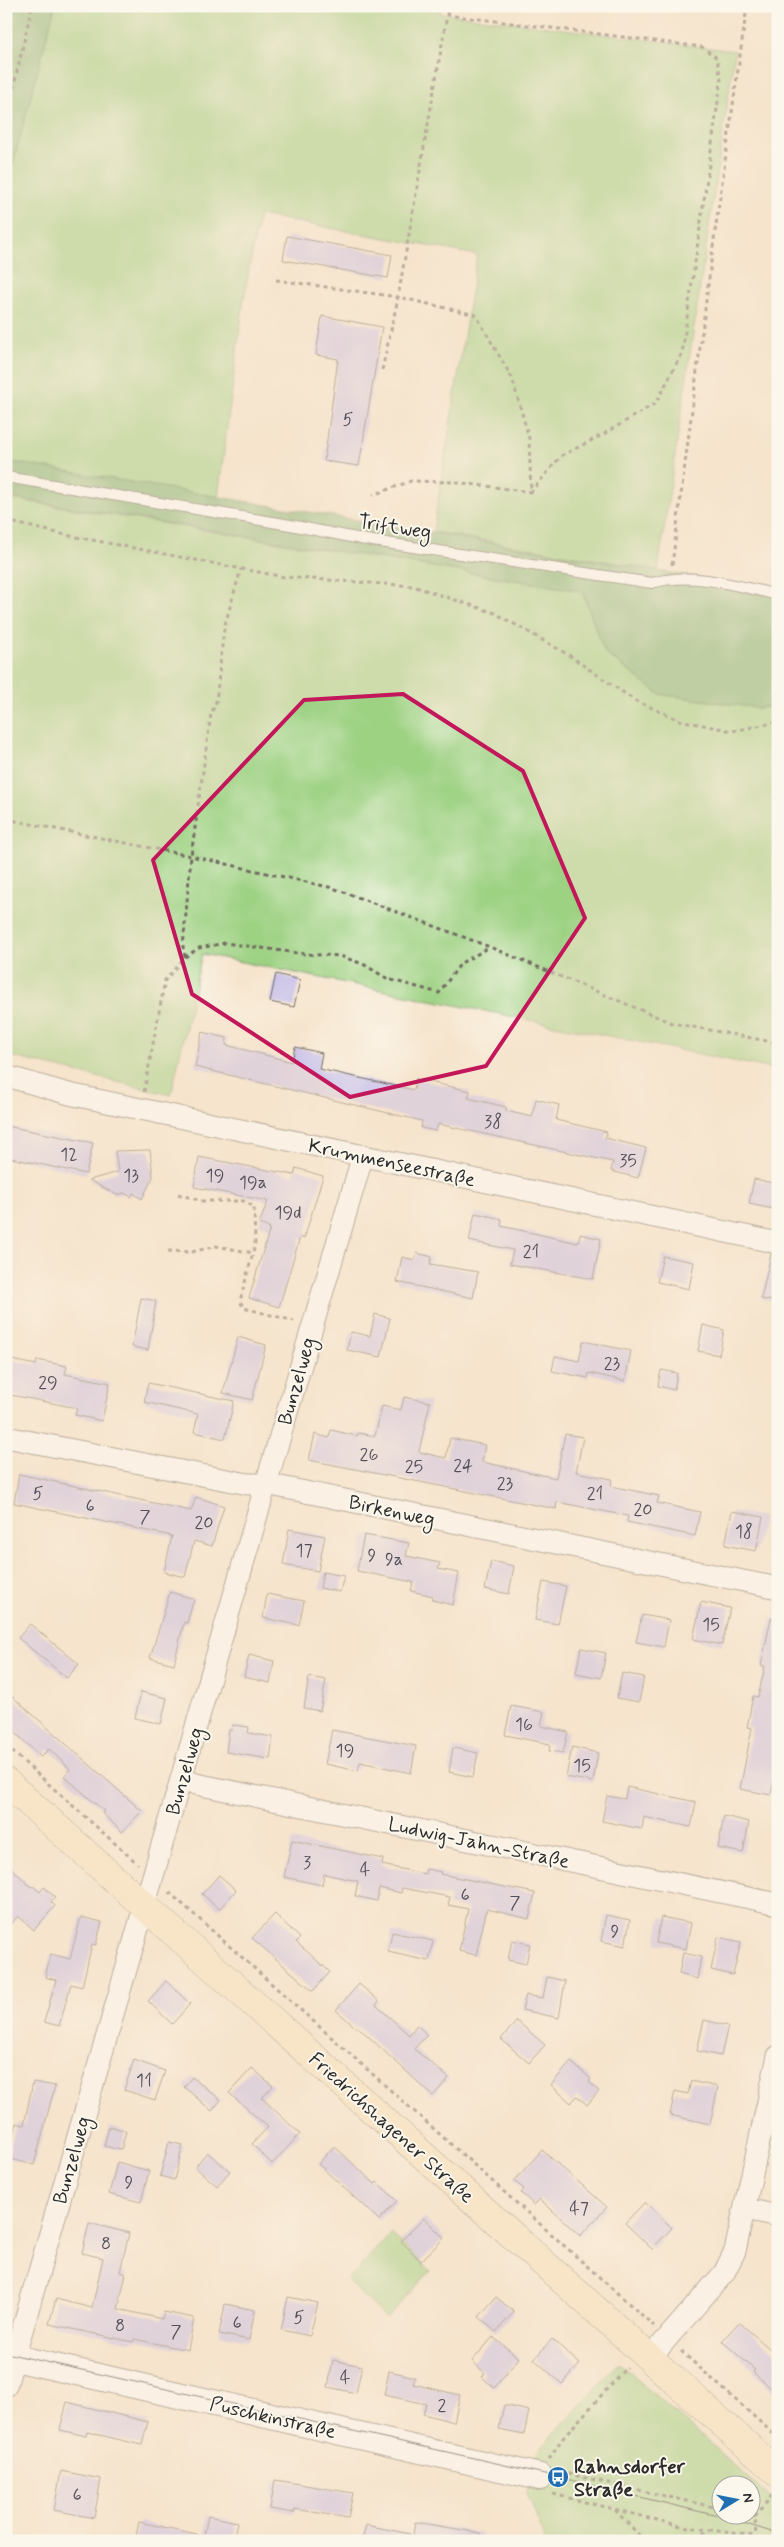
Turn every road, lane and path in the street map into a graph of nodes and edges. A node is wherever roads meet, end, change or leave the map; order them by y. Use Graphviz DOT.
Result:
graph roads {
  1 [pos="32,6"];
  2 [pos="448,6"];
  3 [pos="747,6"];
  4 [pos="447,14"];
  5 [pos="6,120"];
  6 [pos="276,280"];
  7 [pos="398,297"];
  8 [pos="382,370"];
  9 [pos="6,477"];
  10 [pos="531,492"];
  11 [pos="373,495"];
  12 [pos="6,521"];
  13 [pos="241,569"];
  14 [pos="670,578"];
  15 [pos="778,594"];
  16 [pos="778,722"];
  17 [pos="6,818"];
  18 [pos="191,856"];
  19 [pos="490,947"];
  20 [pos="185,957"];
  21 [pos="778,1043"];
  22 [pos="6,1076"];
  23 [pos="141,1108"];
  24 [pos="362,1156"];
  25 [pos="178,1194"];
  26 [pos="778,1244"];
  27 [pos="168,1251"];
  28 [pos="253,1253"];
  29 [pos="312,1326"];
  30 [pos="6,1437"];
  31 [pos="266,1484"];
  32 [pos="778,1588"];
  33 [pos="6,1746"];
  34 [pos="181,1778"];
  35 [pos="6,1782"];
  36 [pos="153,1878"];
  37 [pos="778,1904"];
  38 [pos="145,1905"];
  39 [pos="778,2056"];
  40 [pos="746,2209"];
  41 [pos="778,2216"];
  42 [pos="648,2354"];
  43 [pos="10,2357"];
  44 [pos="6,2386"];
  45 [pos="778,2438"];
  46 [pos="778,2472"];
  47 [pos="543,2479"];
  48 [pos="778,2487"];
  49 [pos="712,2507"];
  50 [pos="762,2508"];
  51 [pos="614,2509"];
  52 [pos="755,2524"];
  53 [pos="707,2529"];
  54 [pos="755,2536"];
  55 [pos="645,2541"];
  56 [pos="698,2541"];
  57 [pos="756,2541"];
  1 -- 5 [label="path"];
  2 -- 4 [label="path"];
  3 -- 14 [label="path"];
  4 -- 7 [label="path"];
  4 -- 10 [label="path"];
  6 -- 7 [label="path"];
  7 -- 8 [label="path"];
  7 -- 10 [label="path"];
  9 -- 14 [label="lane, Triftweg"];
  10 -- 11 [label="path"];
  12 -- 13 [label="path"];
  13 -- 16 [label="path"];
  13 -- 18 [label="path"];
  14 -- 15 [label="lane, Triftweg"];
  17 -- 18 [label="path"];
  18 -- 19 [label="path"];
  18 -- 20 [label="path"];
  19 -- 20 [label="path"];
  19 -- 21 [label="path"];
  20 -- 23 [label="path"];
  22 -- 23 [label="street, Krummenseestraße"];
  23 -- 24 [label="street, Krummenseestraße"];
  24 -- 26 [label="street, Krummenseestraße"];
  24 -- 29 [label="street, Bunzelweg"];
  25 -- 28 [label="path"];
  27 -- 28 [label="path"];
  28 -- 29 [label="path"];
  29 -- 31 [label="street, Bunzelweg"];
  30 -- 31 [label="street, Birkenweg"];
  31 -- 32 [label="street, Birkenweg"];
  31 -- 34 [label="street, Bunzelweg"];
  33 -- 36 [label="path"];
  34 -- 36 [label="street, Bunzelweg"];
  34 -- 37 [label="street, Ludwig-Jahn-Straße"];
  35 -- 38 [label="main road, Friedrichshagener Straße"];
  36 -- 38 [label="street, Bunzelweg"];
  36 -- 42 [label="path"];
  38 -- 42 [label="main road, Friedrichshagener Straße"];
  38 -- 43 [label="street, Bunzelweg"];
  39 -- 40 [label="street"];
  40 -- 41 [label="street"];
  40 -- 42 [label="street"];
  42 -- 45 [label="path"];
  42 -- 46 [label="main road, Friedrichshagener Straße"];
  42 -- 47 [label="path"];
  43 -- 44 [label="street, Bunzelweg"];
  43 -- 47 [label="street, Puschkinstraße"];
  47 -- 49 [label="path"];
  47 -- 51 [label="path"];
  48 -- 50 [label="path"];
  51 -- 53 [label="path"];
  51 -- 55 [label="path"];
  52 -- 54 [label="path"];
  53 -- 54 [label="path"];
  53 -- 56 [label="path"];
  54 -- 57 [label="path"];
}
